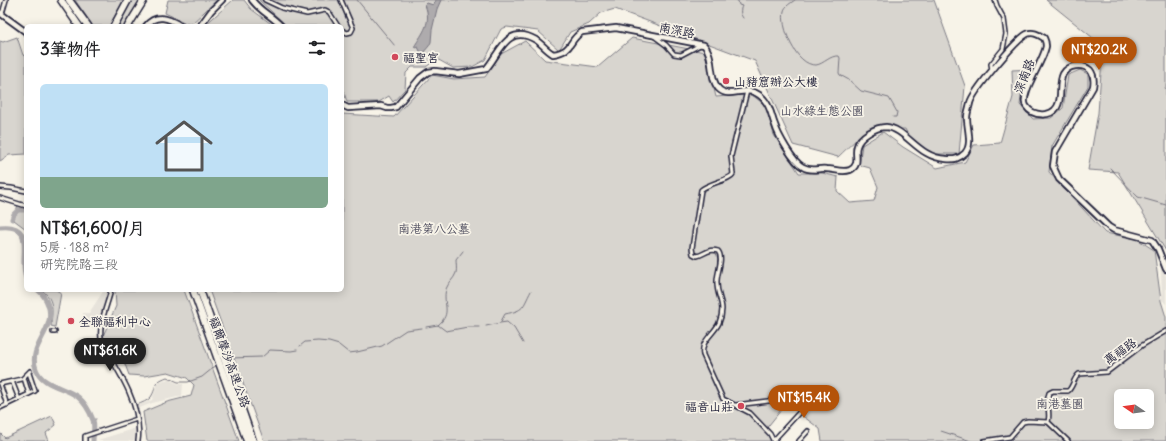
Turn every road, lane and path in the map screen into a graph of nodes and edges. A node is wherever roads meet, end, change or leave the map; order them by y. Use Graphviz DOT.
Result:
graph roads {
  1 [pos="6,0"];
  2 [pos="61,0"];
  3 [pos="69,0"];
  4 [pos="128,0"];
  5 [pos="145,0"];
  6 [pos="222,0"];
  7 [pos="252,0"];
  8 [pos="265,0"];
  9 [pos="341,0"];
  10 [pos="995,0"];
  11 [pos="1,13"];
  12 [pos="78,24"];
  13 [pos="87,24"];
  14 [pos="115,24"];
  15 [pos="129,24"];
  16 [pos="133,24"];
  17 [pos="149,24"];
  18 [pos="178,24"];
  19 [pos="201,24"];
  20 [pos="280,24"];
  21 [pos="337,24"];
  22 [pos="24,30"];
  23 [pos="344,31"];
  24 [pos="653,35"];
  25 [pos="700,45"];
  26 [pos="992,71"];
  27 [pos="747,91"];
  28 [pos="344,106"];
  29 [pos="0,187"];
  30 [pos="24,191"];
  31 [pos="0,198"];
  32 [pos="24,205"];
  33 [pos="1166,269"];
  34 [pos="110,292"];
  35 [pos="194,292"];
  36 [pos="202,292"];
  37 [pos="1166,331"];
  38 [pos="212,334"];
  39 [pos="24,378"];
  40 [pos="12,382"];
  41 [pos="0,384"];
  42 [pos="29,394"];
  43 [pos="18,399"];
  44 [pos="7,404"];
  45 [pos="736,405"];
  46 [pos="237,406"];
  47 [pos="0,408"];
  48 [pos="137,419"];
  49 [pos="1048,422"];
  50 [pos="808,431"];
  51 [pos="770,434"];
  52 [pos="85,441"];
  53 [pos="138,441"];
  54 [pos="247,441"];
  55 [pos="253,441"];
  56 [pos="770,441"];
  57 [pos="773,441"];
  58 [pos="799,441"];
  59 [pos="984,441"];
  60 [pos="1068,441"];
  1 -- 11 [label="street"];
  2 -- 12 [label="highway"];
  3 -- 13 [label="highway"];
  4 -- 14 [label="highway"];
  5 -- 15 [label="highway"];
  5 -- 16 [label="highway"];
  6 -- 19 [label="main road"];
  7 -- 20 [label="main road"];
  8 -- 21 [label="street"];
  9 -- 23 [label="street"];
  10 -- 26 [label="street"];
  11 -- 22 [label="main road"];
  17 -- 18 [label="main road"];
  24 -- 25 [label="main road, 南深路"];
  24 -- 25 [label="street"];
  24 -- 28 [label="main road, 南深路"];
  25 -- 27 [label="main road, 南深路"];
  26 -- 27 [label="main road, 深南路"];
  26 -- 33 [label="main road, 深南路"];
  27 -- 45 [label="street"];
  29 -- 30 [label="street"];
  31 -- 32 [label="street"];
  34 -- 48 [label="street"];
  35 -- 38 [label="highway, 福爾摩沙高速公路"];
  36 -- 38 [label="highway, 福爾摩沙高速公路"];
  37 -- 49 [label="street, 萬福路"];
  38 -- 46 [label="highway, 福爾摩沙高速公路"];
  39 -- 40 [label="street"];
  39 -- 42 [label="street"];
  39 -- 42 [label="street"];
  40 -- 41 [label="street"];
  40 -- 43 [label="street"];
  41 -- 44 [label="street"];
  42 -- 43 [label="street"];
  43 -- 44 [label="street"];
  44 -- 47 [label="street"];
  45 -- 51 [label="street"];
  45 -- 57 [label="street"];
  46 -- 54 [label="highway, 福爾摩沙高速公路"];
  46 -- 55 [label="highway, 福爾摩沙高速公路"];
  48 -- 52 [label="street"];
  48 -- 53 [label="street"];
  49 -- 59 [label="street"];
  49 -- 60 [label="street"];
  50 -- 58 [label="street"];
  51 -- 56 [label="street"];
  51 -- 57 [label="street"];
}
